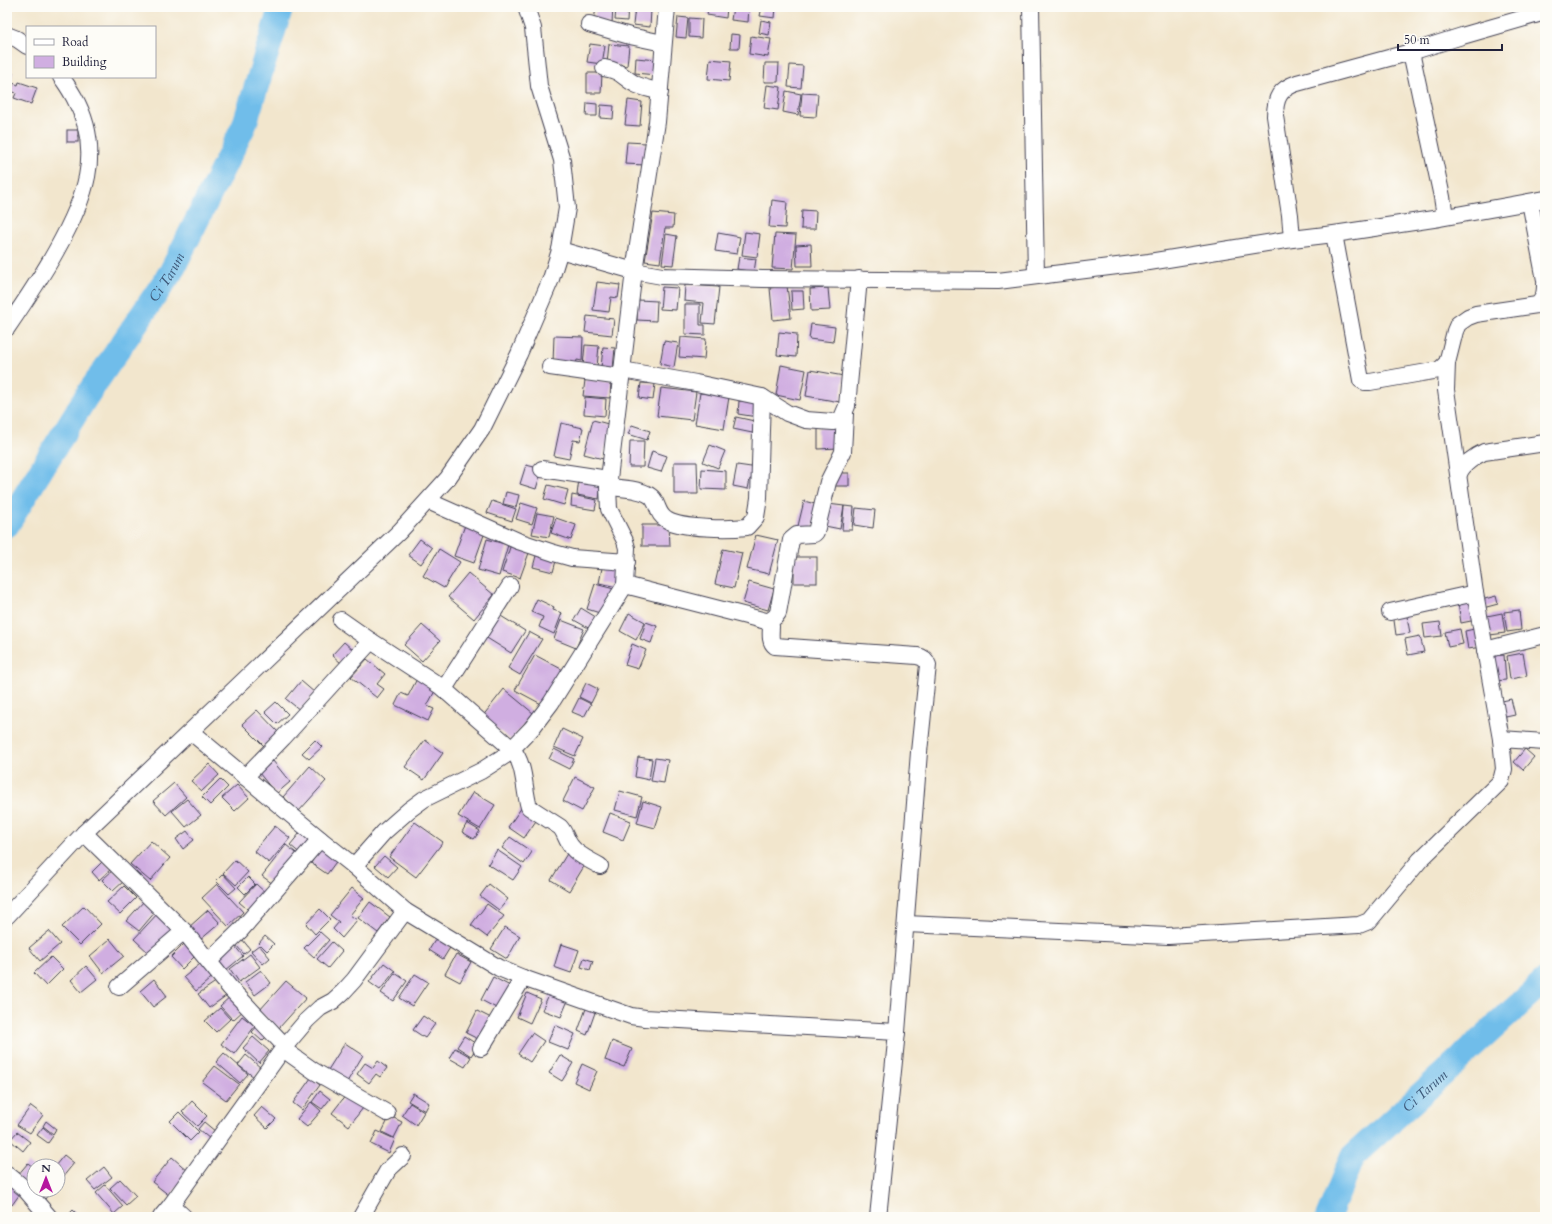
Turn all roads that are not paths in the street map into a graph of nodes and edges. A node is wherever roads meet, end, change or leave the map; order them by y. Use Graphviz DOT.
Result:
graph roads {
  1 [pos="526,7"];
  2 [pos="666,7"];
  3 [pos="1031,7"];
  4 [pos="1545,12"];
  5 [pos="589,24"];
  6 [pos="7,34"];
  7 [pos="663,43"];
  8 [pos="26,45"];
  9 [pos="1411,52"];
  10 [pos="604,68"];
  11 [pos="62,78"];
  12 [pos="660,92"];
  13 [pos="1537,200"];
  14 [pos="1445,216"];
  15 [pos="1334,234"];
  16 [pos="1292,239"];
  17 [pos="560,250"];
  18 [pos="634,271"];
  19 [pos="1036,276"];
  20 [pos="859,279"];
  21 [pos="1545,280"];
  22 [pos="1545,284"];
  23 [pos="7,328"];
  24 [pos="1447,363"];
  25 [pos="550,367"];
  26 [pos="621,374"];
  27 [pos="762,397"];
  28 [pos="845,414"];
  29 [pos="1545,443"];
  30 [pos="542,469"];
  31 [pos="1459,474"];
  32 [pos="608,483"];
  33 [pos="428,500"];
  34 [pos="627,562"];
  35 [pos="625,585"];
  36 [pos="510,586"];
  37 [pos="1475,593"];
  38 [pos="1390,612"];
  39 [pos="341,620"];
  40 [pos="768,622"];
  41 [pos="1545,635"];
  42 [pos="371,641"];
  43 [pos="1485,650"];
  44 [pos="444,690"];
  45 [pos="191,732"];
  46 [pos="1501,739"];
  47 [pos="1545,742"];
  48 [pos="512,749"];
  49 [pos="245,777"];
  50 [pos="84,833"];
  51 [pos="320,839"];
  52 [pos="354,866"];
  53 [pos="600,866"];
  54 [pos="405,910"];
  55 [pos="7,916"];
  56 [pos="906,924"];
  57 [pos="184,931"];
  58 [pos="209,961"];
  59 [pos="523,978"];
  60 [pos="119,986"];
  61 [pos="897,1032"];
  62 [pos="284,1048"];
  63 [pos="481,1048"];
  64 [pos="387,1113"];
  65 [pos="403,1156"];
  66 [pos="7,1174"];
  67 [pos="171,1205"];
  68 [pos="48,1217"];
  69 [pos="161,1217"];
  70 [pos="184,1217"];
  71 [pos="361,1217"];
  72 [pos="878,1217"];
  1 -- 17 [label="street"];
  2 -- 7 [label="street"];
  3 -- 19 [label="street"];
  4 -- 9 [label="street"];
  5 -- 7 [label="street"];
  6 -- 8 [label="street"];
  7 -- 12 [label="street"];
  9 -- 14 [label="street"];
  9 -- 16 [label="street"];
  10 -- 12 [label="street"];
  11 -- 23 [label="street"];
  12 -- 18 [label="street"];
  13 -- 14 [label="street"];
  13 -- 21 [label="street"];
  14 -- 15 [label="street"];
  15 -- 16 [label="street"];
  15 -- 24 [label="street"];
  16 -- 19 [label="street"];
  17 -- 18 [label="street"];
  17 -- 33 [label="street"];
  18 -- 20 [label="street"];
  18 -- 26 [label="street"];
  19 -- 20 [label="street"];
  20 -- 28 [label="street"];
  22 -- 24 [label="street"];
  24 -- 31 [label="street"];
  25 -- 26 [label="street"];
  26 -- 27 [label="street"];
  26 -- 32 [label="street"];
  27 -- 28 [label="street"];
  27 -- 32 [label="street"];
  28 -- 40 [label="street"];
  29 -- 31 [label="street"];
  30 -- 32 [label="street"];
  31 -- 37 [label="street"];
  32 -- 34 [label="street"];
  33 -- 34 [label="street"];
  33 -- 45 [label="street"];
  34 -- 35 [label="street"];
  35 -- 40 [label="street"];
  35 -- 48 [label="street"];
  36 -- 44 [label="street"];
  37 -- 38 [label="street"];
  37 -- 43 [label="street"];
  39 -- 42 [label="street"];
  40 -- 56 [label="street"];
  41 -- 43 [label="street"];
  42 -- 44 [label="street"];
  42 -- 49 [label="street"];
  43 -- 46 [label="street"];
  44 -- 48 [label="street"];
  45 -- 49 [label="street"];
  45 -- 50 [label="street"];
  46 -- 47 [label="street"];
  46 -- 56 [label="street"];
  48 -- 52 [label="street"];
  48 -- 53 [label="street"];
  49 -- 51 [label="street"];
  50 -- 55 [label="street"];
  50 -- 57 [label="street"];
  51 -- 52 [label="street"];
  51 -- 58 [label="street"];
  52 -- 54 [label="street"];
  54 -- 59 [label="street"];
  54 -- 62 [label="street"];
  56 -- 61 [label="street"];
  57 -- 58 [label="street"];
  57 -- 60 [label="street"];
  58 -- 62 [label="street"];
  59 -- 61 [label="street"];
  59 -- 63 [label="street"];
  61 -- 72 [label="street"];
  62 -- 64 [label="street"];
  62 -- 67 [label="street"];
  65 -- 71 [label="street"];
  66 -- 68 [label="street"];
  67 -- 69 [label="street"];
  67 -- 70 [label="street"];
}
